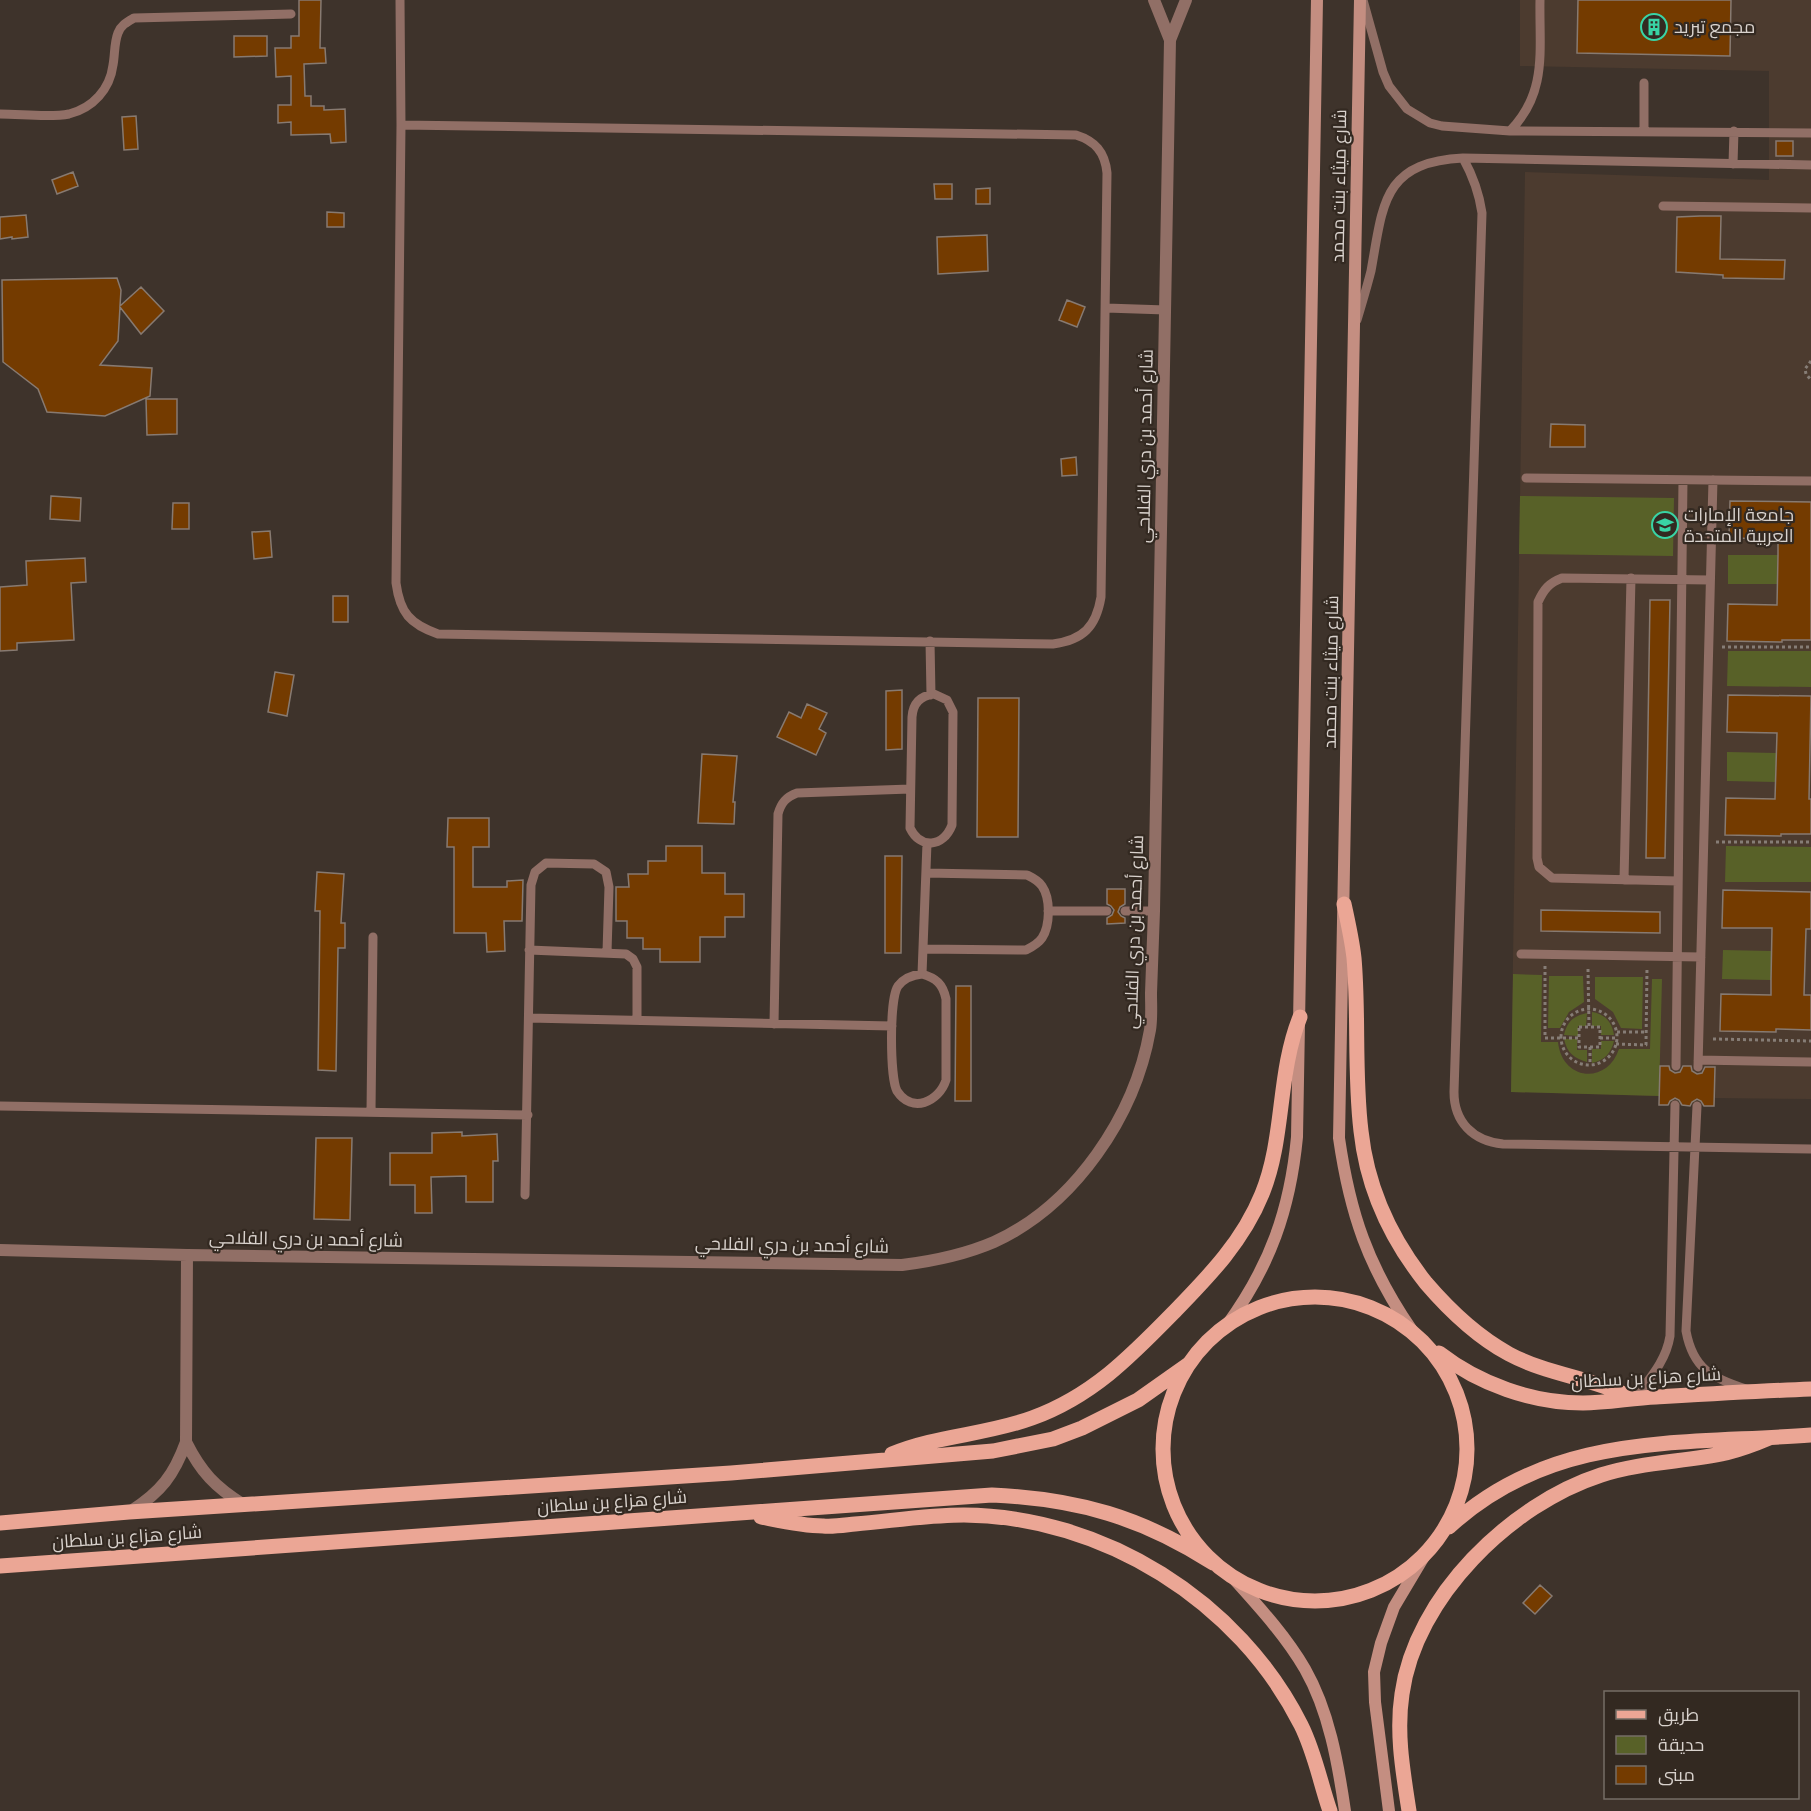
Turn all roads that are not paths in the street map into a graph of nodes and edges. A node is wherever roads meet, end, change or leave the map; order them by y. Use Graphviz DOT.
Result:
graph roads {
  1 [pos="400,0"];
  2 [pos="1154,0"];
  3 [pos="1186,0"];
  4 [pos="1317,0"];
  5 [pos="1362,0"];
  6 [pos="1539,0"];
  7 [pos="291,14"];
  8 [pos="1170,40"];
  9 [pos="1644,83"];
  10 [pos="0,114"];
  11 [pos="401,125"];
  12 [pos="1510,131"];
  13 [pos="1644,131"];
  14 [pos="1734,131"];
  15 [pos="1811,133"];
  16 [pos="1463,158"];
  17 [pos="1733,164"];
  18 [pos="1811,165"];
  19 [pos="1663,206"];
  20 [pos="1811,208"];
  21 [pos="1106,308"];
  22 [pos="1166,310"];
  23 [pos="1355,328"];
  24 [pos="1526,478"];
  25 [pos="1683,480"];
  26 [pos="1713,480"];
  27 [pos="1811,481"];
  28 [pos="1631,578"];
  29 [pos="1682,579"];
  30 [pos="1710,580"];
  31 [pos="930,641"];
  32 [pos="931,695"];
  33 [pos="910,789"];
  34 [pos="927,843"];
  35 [pos="926,873"];
  36 [pos="1624,880"];
  37 [pos="1678,881"];
  38 [pos="1344,904"];
  39 [pos="1107,910"];
  40 [pos="1048,911"];
  41 [pos="1125,911"];
  42 [pos="1154,911"];
  43 [pos="373,937"];
  44 [pos="923,949"];
  45 [pos="530,950"];
  46 [pos="607,952"];
  47 [pos="1521,954"];
  48 [pos="1677,957"];
  49 [pos="1701,957"];
  50 [pos="922,974"];
  51 [pos="1300,1017"];
  52 [pos="529,1018"];
  53 [pos="637,1020"];
  54 [pos="774,1024"];
  55 [pos="892,1026"];
  56 [pos="1811,1062"];
  57 [pos="1676,1066"];
  58 [pos="1676,1105"];
  59 [pos="0,1106"];
  60 [pos="1697,1106"];
  61 [pos="370,1113"];
  62 [pos="528,1115"];
  63 [pos="1675,1148"];
  64 [pos="1696,1148"];
  65 [pos="1811,1149"];
  66 [pos="525,1194"];
  67 [pos="0,1250"];
  68 [pos="188,1255"];
  69 [pos="1227,1325"];
  70 [pos="1411,1329"];
  71 [pos="1426,1343"];
  72 [pos="1189,1364"];
  73 [pos="1811,1389"];
  74 [pos="1754,1392"];
  75 [pos="1634,1398"];
  76 [pos="1811,1435"];
  77 [pos="1769,1438"];
  78 [pos="186,1442"];
  79 [pos="877,1461"];
  80 [pos="244,1505"];
  81 [pos="129,1512"];
  82 [pos="740,1513"];
  83 [pos="0,1523"];
  84 [pos="1441,1536"];
  85 [pos="1425,1555"];
  86 [pos="1214,1563"];
  87 [pos="0,1566"];
  88 [pos="1233,1578"];
  89 [pos="1330,1811"];
  90 [pos="1345,1811"];
  91 [pos="1389,1811"];
  92 [pos="1409,1811"];
  1 -- 11 [label="lane"];
  2 -- 8 [label="street, شارع أحمد بن دري الفلاحي"];
  3 -- 8 [label="street, شارع أحمد بن دري الفلاحي"];
  4 -- 51 [label="main road, شارع ميثاء بنت محمد"];
  5 -- 12 [label="lane"];
  5 -- 23 [label="main road, شارع ميثاء بنت محمد"];
  6 -- 12 [label="lane"];
  7 -- 10 [label="lane"];
  8 -- 22 [label="street, شارع أحمد بن دري الفلاحي"];
  9 -- 13 [label="lane"];
  11 -- 21 [label="lane"];
  11 -- 31 [label="lane"];
  12 -- 13 [label="lane"];
  13 -- 14 [label="lane"];
  14 -- 15 [label="lane"];
  14 -- 17 [label="lane"];
  16 -- 17 [label="lane"];
  16 -- 23 [label="lane"];
  16 -- 63 [label="lane"];
  17 -- 18 [label="lane"];
  19 -- 20 [label="lane"];
  21 -- 22 [label="lane"];
  21 -- 31 [label="lane"];
  22 -- 42 [label="street, شارع أحمد بن دري الفلاحي"];
  23 -- 38 [label="main road, شارع ميثاء بنت محمد"];
  24 -- 25 [label="lane"];
  25 -- 26 [label="lane"];
  25 -- 29 [label="lane"];
  26 -- 27 [label="lane"];
  26 -- 30 [label="lane"];
  28 -- 29 [label="lane"];
  28 -- 36 [label="lane"];
  28 -- 36 [label="lane"];
  29 -- 30 [label="lane"];
  29 -- 37 [label="lane"];
  30 -- 49 [label="lane"];
  31 -- 32 [label="lane"];
  32 -- 33 [label="lane"];
  32 -- 34 [label="lane"];
  33 -- 34 [label="lane"];
  33 -- 54 [label="lane"];
  34 -- 35 [label="lane"];
  35 -- 40 [label="lane"];
  35 -- 44 [label="lane"];
  36 -- 37 [label="lane"];
  37 -- 48 [label="lane"];
  38 -- 70 [label="main road, شارع ميثاء بنت محمد"];
  38 -- 75 [label="main road"];
  39 -- 40 [label="lane"];
  40 -- 44 [label="lane"];
  41 -- 42 [label="lane"];
  42 -- 68 [label="street, شارع أحمد بن دري الفلاحي"];
  43 -- 61 [label="lane"];
  44 -- 50 [label="lane"];
  45 -- 46 [label="lane"];
  45 -- 46 [label="lane"];
  45 -- 52 [label="lane"];
  46 -- 53 [label="lane"];
  47 -- 48 [label="lane"];
  48 -- 49 [label="lane"];
  48 -- 57 [label="lane"];
  49 -- 56 [label="lane"];
  50 -- 55 [label="lane"];
  50 -- 55 [label="lane"];
  51 -- 69 [label="main road, شارع ميثاء بنت محمد"];
  51 -- 79 [label="main road"];
  52 -- 53 [label="lane"];
  52 -- 62 [label="lane"];
  53 -- 54 [label="lane"];
  54 -- 55 [label="lane"];
  58 -- 63 [label="lane"];
  59 -- 61 [label="lane"];
  60 -- 64 [label="lane"];
  61 -- 62 [label="lane"];
  62 -- 66 [label="lane"];
  63 -- 64 [label="lane"];
  63 -- 75 [label="lane"];
  64 -- 65 [label="lane"];
  64 -- 74 [label="lane"];
  67 -- 68 [label="street, شارع أحمد بن دري الفلاحي"];
  68 -- 78 [label="street, شارع أحمد بن دري الفلاحي"];
  69 -- 70 [label="main road"];
  69 -- 72 [label="main road"];
  70 -- 71 [label="main road"];
  71 -- 75 [label="main road, شارع هزاع بن سلطان"];
  71 -- 84 [label="main road"];
  72 -- 79 [label="main road, شارع هزاع بن سلطان"];
  72 -- 86 [label="main road"];
  73 -- 74 [label="main road, شارع هزاع بن سلطان"];
  74 -- 75 [label="main road, شارع هزاع بن سلطان"];
  76 -- 77 [label="main road"];
  77 -- 84 [label="main road"];
  77 -- 92 [label="main road"];
  78 -- 80 [label="street"];
  78 -- 81 [label="street, شارع أحمد بن دري الفلاحي"];
  79 -- 80 [label="main road, شارع هزاع بن سلطان"];
  80 -- 81 [label="main road, شارع هزاع بن سلطان"];
  81 -- 83 [label="main road, شارع هزاع بن سلطان"];
  82 -- 86 [label="main road, شارع هزاع بن سلطان"];
  82 -- 87 [label="main road, شارع هزاع بن سلطان"];
  82 -- 89 [label="main road"];
  84 -- 85 [label="main road"];
  85 -- 88 [label="main road"];
  85 -- 91 [label="main road"];
  86 -- 88 [label="main road"];
  88 -- 90 [label="main road"];
}
